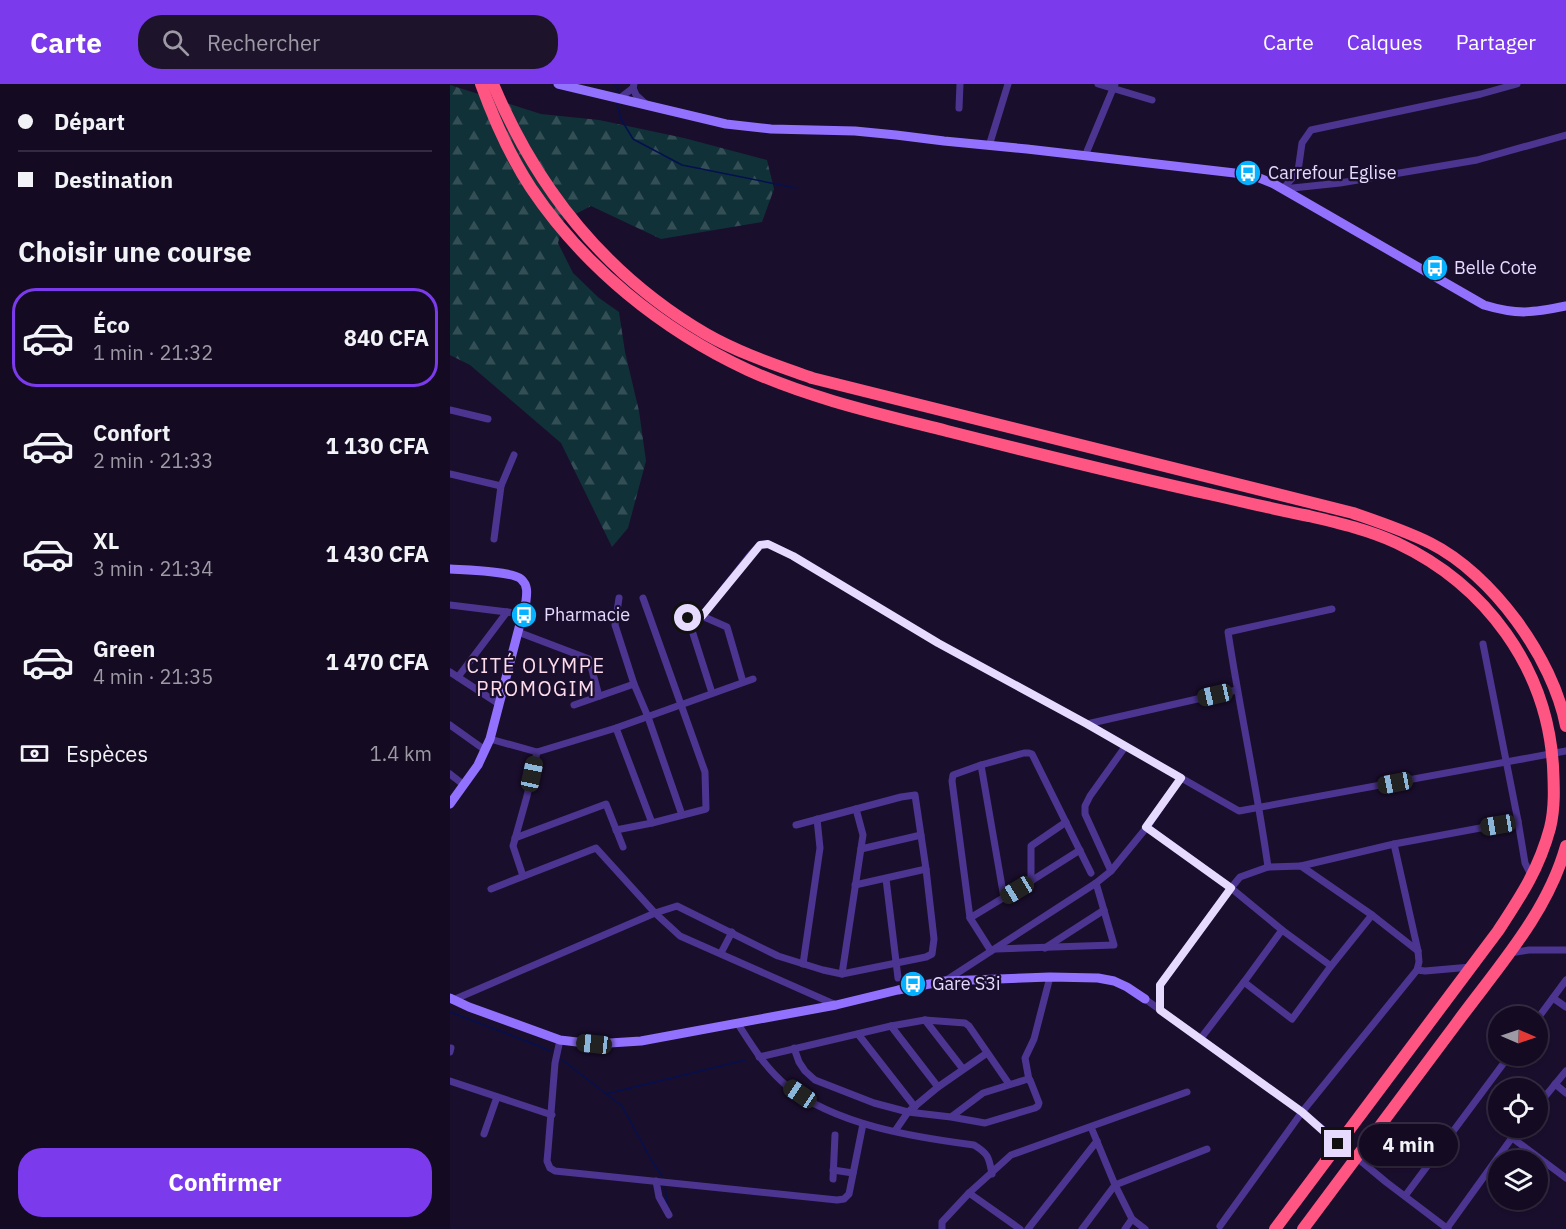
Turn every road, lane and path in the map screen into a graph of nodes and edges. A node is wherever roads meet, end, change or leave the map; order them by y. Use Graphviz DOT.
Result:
graph roads {
  1 [pos="481,84"];
  2 [pos="493,84"];
  3 [pos="558,84"];
  4 [pos="960,84"];
  5 [pos="1008,84"];
  6 [pos="1098,84"];
  7 [pos="1517,84"];
  8 [pos="634,86"];
  9 [pos="1114,86"];
  10 [pos="620,98"];
  11 [pos="1152,99"];
  12 [pos="646,104"];
  13 [pos="959,108"];
  14 [pos="1566,135"];
  15 [pos="989,146"];
  16 [pos="1085,156"];
  17 [pos="1283,189"];
  18 [pos="1566,306"];
  19 [pos="450,410"];
  20 [pos="488,419"];
  21 [pos="514,455"];
  22 [pos="450,474"];
  23 [pos="501,486"];
  24 [pos="494,539"];
  25 [pos="450,568"];
  26 [pos="619,598"];
  27 [pos="643,598"];
  28 [pos="450,605"];
  29 [pos="1332,609"];
  30 [pos="507,612"];
  31 [pos="523,614"];
  32 [pos="702,616"];
  33 [pos="518,632"];
  34 [pos="1483,644"];
  35 [pos="450,672"];
  36 [pos="458,677"];
  37 [pos="753,679"];
  38 [pos="743,682"];
  39 [pos="634,684"];
  40 [pos="1237,690"];
  41 [pos="712,693"];
  42 [pos="600,696"];
  43 [pos="499,704"];
  44 [pos="681,704"];
  45 [pos="574,705"];
  46 [pos="648,717"];
  47 [pos="1087,724"];
  48 [pos="450,725"];
  49 [pos="1566,726"];
  50 [pos="616,728"];
  51 [pos="490,739"];
  52 [pos="1125,747"];
  53 [pos="485,750"];
  54 [pos="537,752"];
  55 [pos="1566,752"];
  56 [pos="1552,754"];
  57 [pos="1507,761"];
  58 [pos="981,765"];
  59 [pos="450,774"];
  60 [pos="1181,778"];
  61 [pos="464,785"];
  62 [pos="450,804"];
  63 [pos="856,808"];
  64 [pos="1260,808"];
  65 [pos="682,815"];
  66 [pos="817,819"];
  67 [pos="1518,821"];
  68 [pos="1066,822"];
  69 [pos="652,824"];
  70 [pos="796,825"];
  71 [pos="1146,827"];
  72 [pos="616,830"];
  73 [pos="921,835"];
  74 [pos="515,838"];
  75 [pos="1394,844"];
  76 [pos="1566,846"];
  77 [pos="623,847"];
  78 [pos="861,849"];
  79 [pos="1080,850"];
  80 [pos="1300,866"];
  81 [pos="1268,867"];
  82 [pos="926,869"];
  83 [pos="1111,871"];
  84 [pos="1091,873"];
  85 [pos="523,876"];
  86 [pos="1532,878"];
  87 [pos="886,879"];
  88 [pos="1031,881"];
  89 [pos="1096,883"];
  90 [pos="855,885"];
  91 [pos="1231,888"];
  92 [pos="491,889"];
  93 [pos="1004,898"];
  94 [pos="1104,910"];
  95 [pos="655,913"];
  96 [pos="1372,915"];
  97 [pos="970,918"];
  98 [pos="1282,930"];
  99 [pos="732,932"];
  100 [pos="1045,948"];
  101 [pos="993,950"];
  102 [pos="1566,950"];
  103 [pos="1418,951"];
  104 [pos="1510,952"];
  105 [pos="721,953"];
  106 [pos="897,963"];
  107 [pos="803,964"];
  108 [pos="1331,966"];
  109 [pos="1471,967"];
  110 [pos="1417,970"];
  111 [pos="842,974"];
  112 [pos="1050,977"];
  113 [pos="898,978"];
  114 [pos="1566,980"];
  115 [pos="945,981"];
  116 [pos="1244,982"];
  117 [pos="1553,998"];
  118 [pos="451,999"];
  119 [pos="1145,999"];
  120 [pos="836,1005"];
  121 [pos="1547,1006"];
  122 [pos="1566,1008"];
  123 [pos="1160,1010"];
  124 [pos="925,1020"];
  125 [pos="738,1024"];
  126 [pos="891,1026"];
  127 [pos="858,1034"];
  128 [pos="1201,1038"];
  129 [pos="560,1040"];
  130 [pos="794,1048"];
  131 [pos="987,1053"];
  132 [pos="759,1057"];
  133 [pos="1502,1066"];
  134 [pos="963,1069"];
  135 [pos="1566,1071"];
  136 [pos="1029,1080"];
  137 [pos="450,1081"];
  138 [pos="1009,1084"];
  139 [pos="1555,1084"];
  140 [pos="938,1087"];
  141 [pos="1187,1092"];
  142 [pos="1548,1093"];
  143 [pos="1566,1093"];
  144 [pos="497,1097"];
  145 [pos="915,1107"];
  146 [pos="908,1112"];
  147 [pos="1302,1112"];
  148 [pos="552,1115"];
  149 [pos="951,1117"];
  150 [pos="863,1124"];
  151 [pos="1091,1127"];
  152 [pos="895,1131"];
  153 [pos="484,1134"];
  154 [pos="835,1136"];
  155 [pos="1510,1138"];
  156 [pos="1512,1138"];
  157 [pos="1097,1141"];
  158 [pos="1338,1144"];
  159 [pos="1207,1149"];
  160 [pos="1356,1158"];
  161 [pos="833,1170"];
  162 [pos="853,1173"];
  163 [pos="992,1174"];
  164 [pos="1566,1178"];
  165 [pos="833,1179"];
  166 [pos="656,1181"];
  167 [pos="1115,1185"];
  168 [pos="969,1193"];
  169 [pos="1405,1196"];
  170 [pos="669,1215"];
  171 [pos="1132,1219"];
  172 [pos="1220,1226"];
  173 [pos="1448,1228"];
  174 [pos="942,1229"];
  175 [pos="1020,1229"];
  176 [pos="1028,1229"];
  177 [pos="1082,1229"];
  178 [pos="1125,1229"];
  179 [pos="1145,1229"];
  180 [pos="1275,1229"];
  181 [pos="1303,1229"];
  1 -- 56 [label="highway"];
  2 -- 49 [label="highway"];
  3 -- 10 [label="street"];
  4 -- 13 [label="street"];
  5 -- 15 [label="street"];
  6 -- 9 [label="street"];
  7 -- 17 [label="street"];
  8 -- 10 [label="street"];
  8 -- 12 [label="street"];
  9 -- 11 [label="street"];
  9 -- 16 [label="street"];
  10 -- 12 [label="street"];
  12 -- 15 [label="street"];
  14 -- 17 [label="street"];
  15 -- 16 [label="street"];
  16 -- 17 [label="street"];
  17 -- 18 [label="street"];
  19 -- 20 [label="street"];
  21 -- 23 [label="street"];
  22 -- 23 [label="street"];
  23 -- 24 [label="street"];
  25 -- 31 [label="street"];
  26 -- 39 [label="street"];
  27 -- 44 [label="street"];
  28 -- 30 [label="street"];
  29 -- 40 [label="street"];
  30 -- 31 [label="street"];
  30 -- 36 [label="street"];
  31 -- 33 [label="street"];
  32 -- 38 [label="street"];
  32 -- 41 [label="street"];
  32 -- 47 [label="street"];
  33 -- 42 [label="street"];
  33 -- 43 [label="street"];
  34 -- 57 [label="street"];
  35 -- 36 [label="street"];
  36 -- 43 [label="street"];
  37 -- 38 [label="street"];
  38 -- 41 [label="street"];
  39 -- 42 [label="street"];
  39 -- 46 [label="street"];
  40 -- 47 [label="street"];
  40 -- 64 [label="street"];
  41 -- 44 [label="street"];
  42 -- 45 [label="street"];
  43 -- 51 [label="street"];
  44 -- 46 [label="street"];
  44 -- 65 [label="street"];
  46 -- 50 [label="street"];
  46 -- 65 [label="street"];
  47 -- 52 [label="street"];
  48 -- 53 [label="street"];
  50 -- 54 [label="street"];
  50 -- 69 [label="street"];
  51 -- 53 [label="street"];
  51 -- 54 [label="street"];
  52 -- 60 [label="street"];
  52 -- 83 [label="street"];
  53 -- 61 [label="street"];
  54 -- 74 [label="street"];
  55 -- 56 [label="street"];
  56 -- 57 [label="street"];
  56 -- 86 [label="highway"];
  57 -- 64 [label="street"];
  57 -- 67 [label="street"];
  58 -- 68 [label="street"];
  58 -- 93 [label="street"];
  58 -- 97 [label="street"];
  59 -- 61 [label="street"];
  60 -- 64 [label="street"];
  60 -- 71 [label="street"];
  61 -- 62 [label="street"];
  63 -- 66 [label="street"];
  63 -- 73 [label="street"];
  63 -- 78 [label="street"];
  64 -- 81 [label="street"];
  65 -- 69 [label="street"];
  66 -- 70 [label="street"];
  66 -- 107 [label="street"];
  67 -- 75 [label="street"];
  67 -- 86 [label="street"];
  68 -- 79 [label="street"];
  68 -- 88 [label="street"];
  69 -- 72 [label="street"];
  71 -- 83 [label="street"];
  71 -- 91 [label="street"];
  72 -- 74 [label="street"];
  72 -- 77 [label="street"];
  73 -- 78 [label="street"];
  73 -- 82 [label="street"];
  74 -- 85 [label="street"];
  75 -- 80 [label="street"];
  75 -- 103 [label="street"];
  76 -- 104 [label="highway"];
  78 -- 90 [label="street"];
  79 -- 84 [label="street"];
  79 -- 88 [label="street"];
  80 -- 81 [label="street"];
  80 -- 96 [label="street"];
  81 -- 91 [label="street"];
  82 -- 87 [label="street"];
  82 -- 106 [label="street"];
  83 -- 89 [label="street"];
  85 -- 92 [label="street"];
  85 -- 95 [label="street"];
  86 -- 109 [label="highway"];
  87 -- 90 [label="street"];
  87 -- 106 [label="street"];
  88 -- 93 [label="street"];
  89 -- 94 [label="street"];
  89 -- 101 [label="street"];
  90 -- 111 [label="street"];
  91 -- 98 [label="street"];
  91 -- 123 [label="street"];
  93 -- 97 [label="street"];
  94 -- 100 [label="street"];
  94 -- 100 [label="street"];
  95 -- 99 [label="street"];
  95 -- 105 [label="street"];
  95 -- 118 [label="street"];
  96 -- 103 [label="street"];
  96 -- 108 [label="street"];
  97 -- 101 [label="street"];
  98 -- 108 [label="street"];
  98 -- 116 [label="street"];
  99 -- 105 [label="street"];
  99 -- 107 [label="street"];
  100 -- 101 [label="street"];
  101 -- 115 [label="street"];
  102 -- 104 [label="street"];
  103 -- 110 [label="street"];
  104 -- 160 [label="highway"];
  105 -- 120 [label="street"];
  106 -- 111 [label="street"];
  106 -- 113 [label="street"];
  107 -- 111 [label="street"];
  108 -- 116 [label="street"];
  109 -- 110 [label="street"];
  109 -- 158 [label="highway"];
  110 -- 147 [label="street"];
  112 -- 115 [label="street"];
  112 -- 119 [label="street"];
  112 -- 136 [label="street"];
  114 -- 117 [label="street"];
  115 -- 120 [label="street"];
  116 -- 128 [label="street"];
  117 -- 121 [label="street"];
  117 -- 122 [label="street"];
  118 -- 129 [label="street"];
  119 -- 123 [label="street"];
  120 -- 125 [label="street"];
  123 -- 128 [label="street"];
  124 -- 126 [label="street"];
  124 -- 131 [label="street"];
  124 -- 134 [label="street"];
  125 -- 129 [label="street"];
  125 -- 132 [label="street"];
  126 -- 127 [label="street"];
  126 -- 140 [label="street"];
  127 -- 130 [label="street"];
  127 -- 145 [label="street"];
  128 -- 147 [label="street"];
  129 -- 148 [label="street"];
  130 -- 132 [label="street"];
  130 -- 146 [label="street"];
  131 -- 134 [label="street"];
  131 -- 138 [label="street"];
  132 -- 150 [label="street"];
  133 -- 169 [label="street"];
  134 -- 140 [label="street"];
  135 -- 139 [label="street"];
  136 -- 138 [label="street"];
  136 -- 149 [label="street"];
  137 -- 144 [label="street"];
  138 -- 149 [label="street"];
  139 -- 142 [label="street"];
  139 -- 143 [label="street"];
  140 -- 145 [label="street"];
  141 -- 151 [label="street"];
  144 -- 148 [label="street"];
  144 -- 153 [label="street"];
  145 -- 146 [label="street"];
  146 -- 149 [label="street"];
  146 -- 152 [label="street"];
  147 -- 158 [label="street"];
  147 -- 172 [label="street"];
  148 -- 166 [label="street"];
  150 -- 152 [label="street"];
  150 -- 162 [label="street"];
  151 -- 157 [label="street"];
  151 -- 163 [label="street"];
  152 -- 163 [label="street"];
  154 -- 161 [label="street"];
  155 -- 173 [label="street"];
  156 -- 164 [label="street"];
  157 -- 167 [label="street"];
  157 -- 176 [label="street"];
  158 -- 160 [label="street"];
  158 -- 180 [label="highway"];
  159 -- 167 [label="street"];
  160 -- 169 [label="street"];
  160 -- 181 [label="highway"];
  161 -- 162 [label="street"];
  161 -- 165 [label="street"];
  162 -- 166 [label="street"];
  163 -- 168 [label="street"];
  166 -- 170 [label="street"];
  167 -- 171 [label="street"];
  167 -- 177 [label="street"];
  168 -- 174 [label="street"];
  168 -- 175 [label="street"];
  169 -- 173 [label="street"];
  171 -- 178 [label="street"];
  171 -- 179 [label="street"];
}
